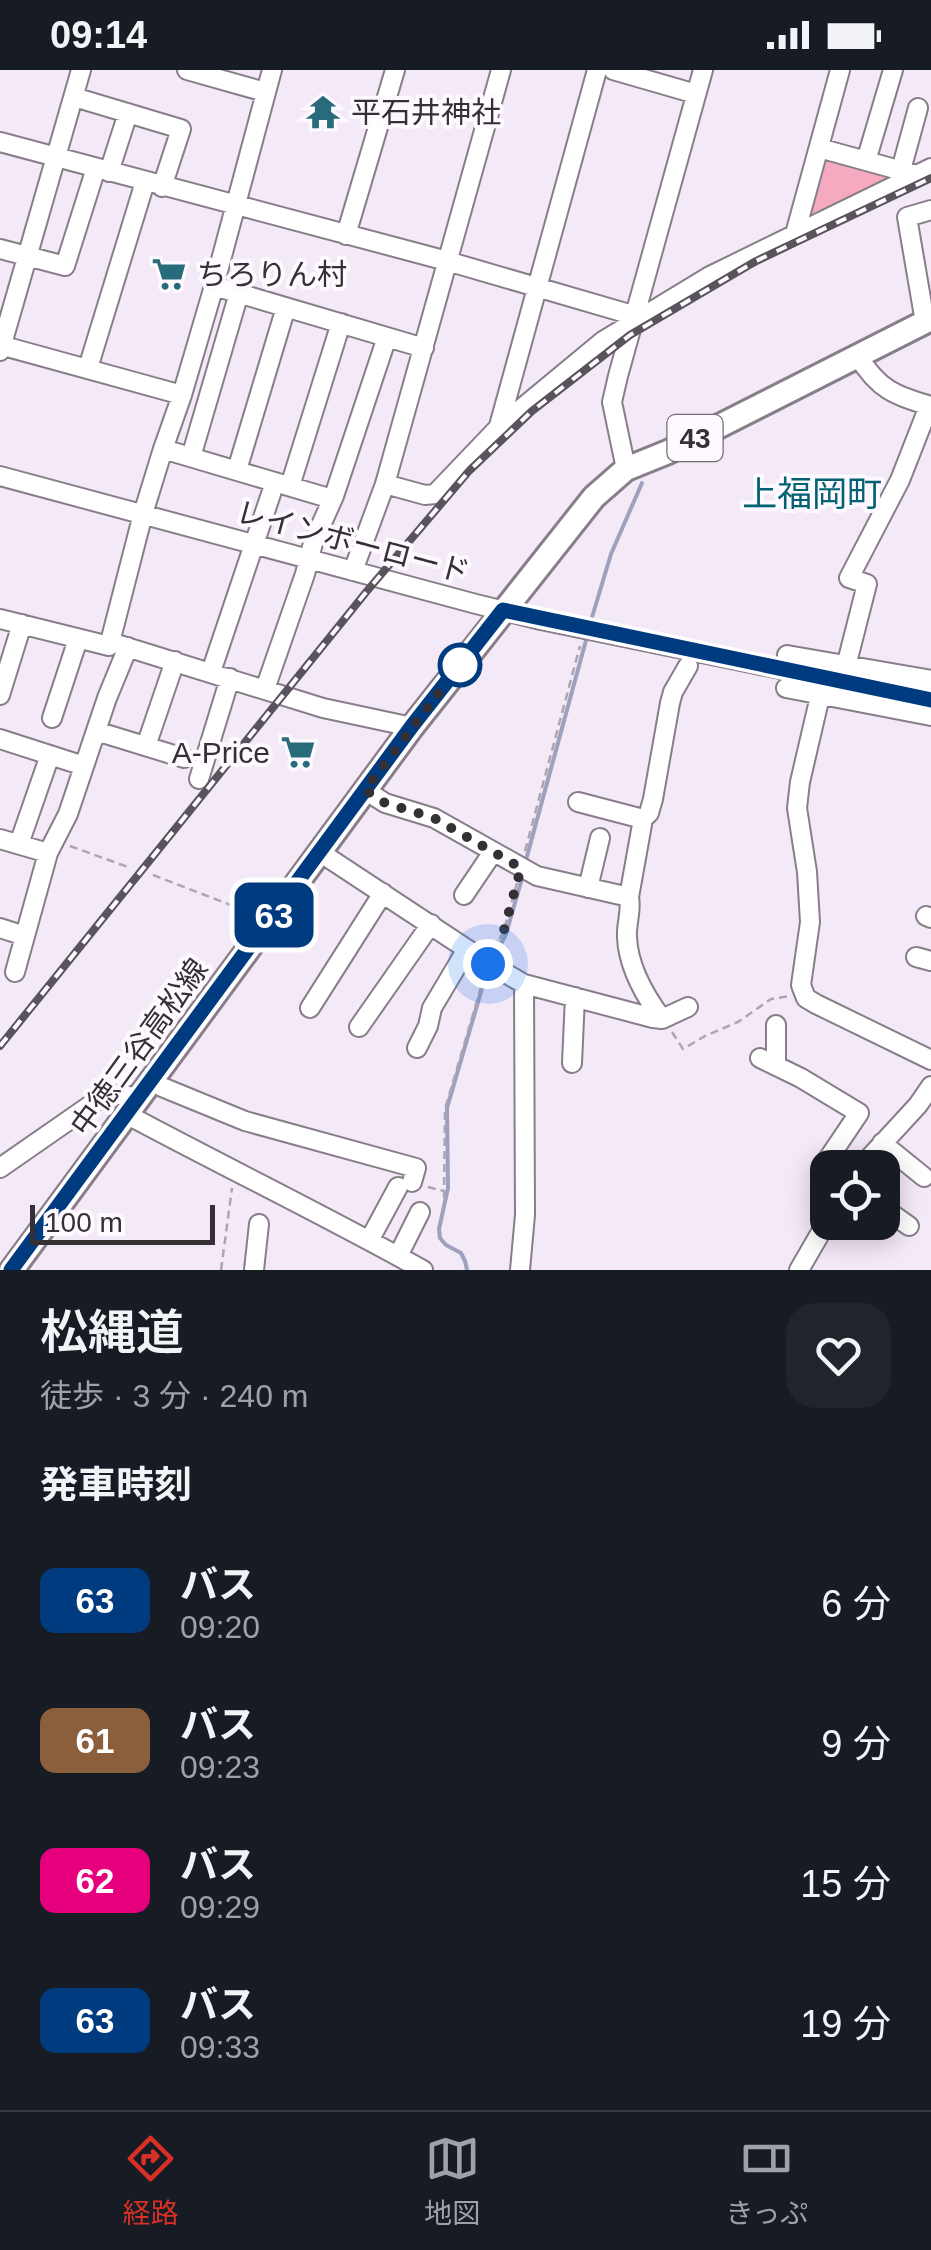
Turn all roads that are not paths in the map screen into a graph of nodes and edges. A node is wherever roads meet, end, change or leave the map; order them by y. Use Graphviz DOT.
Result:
graph roads {
  1 [pos="81,70"];
  2 [pos="187,70"];
  3 [pos="272,70"];
  4 [pos="395,70"];
  5 [pos="501,70"];
  6 [pos="597,70"];
  7 [pos="614,70"];
  8 [pos="703,70"];
  9 [pos="840,70"];
  10 [pos="893,70"];
  11 [pos="265,92"];
  12 [pos="696,94"];
  13 [pos="74,96"];
  14 [pos="918,108"];
  15 [pos="128,113"];
  16 [pos="0,142"];
  17 [pos="819,148"];
  18 [pos="56,157"];
  19 [pos="866,161"];
  20 [pos="103,170"];
  21 [pos="917,171"];
  22 [pos="154,184"];
  23 [pos="234,205"];
  24 [pos="931,210"];
  25 [pos="795,234"];
  26 [pos="346,235"];
  27 [pos="0,249"];
  28 [pos="28,256"];
  29 [pos="447,262"];
  30 [pos="214,286"];
  31 [pos="535,289"];
  32 [pos="239,293"];
  33 [pos="286,307"];
  34 [pos="635,319"];
  35 [pos="928,321"];
  36 [pos="341,323"];
  37 [pos="387,337"];
  38 [pos="1,347"];
  39 [pos="424,348"];
  40 [pos="858,356"];
  41 [pos="88,368"];
  42 [pos="182,395"];
  43 [pos="930,406"];
  44 [pos="498,427"];
  45 [pos="163,448"];
  46 [pos="192,456"];
  47 [pos="237,470"];
  48 [pos="626,470"];
  49 [pos="0,476"];
  50 [pos="283,484"];
  51 [pos="386,484"];
  52 [pos="332,499"];
  53 [pos="143,514"];
  54 [pos="254,544"];
  55 [pos="309,559"];
  56 [pos="353,571"];
  57 [pos="503,610"];
  58 [pos="0,619"];
  59 [pos="22,624"];
  60 [pos="78,638"];
  61 [pos="118,645"];
  62 [pos="788,654"];
  63 [pos="175,662"];
  64 [pos="688,666"];
  65 [pos="211,672"];
  66 [pos="230,678"];
  67 [pos="833,680"];
  68 [pos="931,680"];
  69 [pos="266,688"];
  70 [pos="786,688"];
  71 [pos="0,695"];
  72 [pos="931,700"];
  73 [pos="931,716"];
  74 [pos="52,718"];
  75 [pos="412,726"];
  76 [pos="96,730"];
  77 [pos="1,743"];
  78 [pos="146,746"];
  79 [pos="50,755"];
  80 [pos="184,758"];
  81 [pos="84,766"];
  82 [pos="199,779"];
  83 [pos="365,790"];
  84 [pos="578,802"];
  85 [pos="643,820"];
  86 [pos="0,838"];
  87 [pos="600,838"];
  88 [pos="19,844"];
  89 [pos="52,847"];
  90 [pos="493,852"];
  91 [pos="321,853"];
  92 [pos="588,888"];
  93 [pos="383,893"];
  94 [pos="464,895"];
  95 [pos="629,897"];
  96 [pos="431,924"];
  97 [pos="0,928"];
  98 [pos="25,936"];
  99 [pos="467,949"];
  100 [pos="15,972"];
  101 [pos="524,984"];
  102 [pos="576,997"];
  103 [pos="688,1007"];
  104 [pos="310,1008"];
  105 [pos="662,1019"];
  106 [pos="776,1025"];
  107 [pos="358,1026"];
  108 [pos="416,1048"];
  109 [pos="931,1060"];
  110 [pos="572,1064"];
  111 [pos="931,1086"];
  112 [pos="138,1098"];
  113 [pos="882,1143"];
  114 [pos="834,1150"];
  115 [pos="876,1150"];
  116 [pos="0,1168"];
  117 [pos="924,1176"];
  118 [pos="420,1212"];
  119 [pos="900,1220"];
  120 [pos="260,1224"];
  121 [pos="909,1226"];
  122 [pos="370,1239"];
  123 [pos="816,1240"];
  124 [pos="398,1256"];
  125 [pos="12,1270"];
  126 [pos="254,1270"];
  127 [pos="424,1270"];
  128 [pos="520,1270"];
  129 [pos="799,1270"];
  1 -- 13 [label="street"];
  2 -- 11 [label="street"];
  3 -- 11 [label="street"];
  4 -- 26 [label="street"];
  5 -- 29 [label="street"];
  6 -- 31 [label="street"];
  7 -- 12 [label="street"];
  8 -- 12 [label="street"];
  9 -- 17 [label="street"];
  10 -- 19 [label="street"];
  11 -- 23 [label="street"];
  12 -- 34 [label="street"];
  13 -- 15 [label="street"];
  13 -- 18 [label="street"];
  14 -- 21 [label="street"];
  15 -- 20 [label="street"];
  15 -- 22 [label="street"];
  16 -- 18 [label="street"];
  17 -- 19 [label="street"];
  17 -- 25 [label="street"];
  18 -- 20 [label="street"];
  18 -- 28 [label="street"];
  19 -- 21 [label="street"];
  20 -- 22 [label="street"];
  20 -- 28 [label="street"];
  21 -- 25 [label="street"];
  22 -- 23 [label="street"];
  22 -- 41 [label="street"];
  23 -- 26 [label="street"];
  23 -- 30 [label="street"];
  24 -- 35 [label="street"];
  25 -- 34 [label="street"];
  26 -- 29 [label="street"];
  27 -- 28 [label="street"];
  28 -- 38 [label="street"];
  29 -- 31 [label="street"];
  29 -- 39 [label="street"];
  30 -- 32 [label="street"];
  30 -- 42 [label="street"];
  31 -- 34 [label="street"];
  31 -- 44 [label="street"];
  32 -- 33 [label="street"];
  32 -- 46 [label="street"];
  33 -- 36 [label="street"];
  33 -- 47 [label="street"];
  34 -- 44 [label="street"];
  34 -- 48 [label="street"];
  35 -- 40 [label="main road, 中徳三谷高松線 / 43"];
  36 -- 37 [label="street"];
  36 -- 50 [label="street"];
  37 -- 39 [label="street"];
  37 -- 52 [label="street"];
  38 -- 41 [label="street"];
  39 -- 51 [label="street"];
  40 -- 43 [label="street"];
  40 -- 48 [label="main road, 中徳三谷高松線 / 43"];
  41 -- 42 [label="street"];
  42 -- 45 [label="street"];
  43 -- 67 [label="street"];
  44 -- 51 [label="street"];
  45 -- 46 [label="street"];
  45 -- 53 [label="street"];
  46 -- 47 [label="street"];
  47 -- 50 [label="street"];
  48 -- 57 [label="main road, 中徳三谷高松線 / 43"];
  49 -- 53 [label="street, レインボーロード"];
  50 -- 52 [label="street"];
  50 -- 54 [label="street"];
  51 -- 56 [label="street"];
  52 -- 55 [label="street"];
  53 -- 54 [label="street, レインボーロード"];
  53 -- 61 [label="street"];
  54 -- 55 [label="street, レインボーロード"];
  54 -- 65 [label="street"];
  55 -- 56 [label="street, レインボーロード"];
  55 -- 69 [label="street"];
  56 -- 57 [label="street, レインボーロード"];
  57 -- 67 [label="street, レインボーロード"];
  57 -- 75 [label="main road, 中徳三谷高松線 / 43"];
  58 -- 59 [label="street"];
  59 -- 60 [label="street"];
  59 -- 71 [label="street"];
  60 -- 61 [label="street"];
  60 -- 74 [label="street"];
  61 -- 63 [label="street"];
  61 -- 76 [label="street"];
  62 -- 67 [label="street"];
  63 -- 65 [label="street"];
  63 -- 78 [label="street"];
  64 -- 85 [label="street"];
  65 -- 66 [label="street"];
  66 -- 69 [label="street"];
  66 -- 82 [label="street"];
  67 -- 68 [label="street"];
  67 -- 70 [label="street"];
  67 -- 72 [label="street, レインボーロード"];
  67 -- 73 [label="street"];
  67 -- 109 [label="street"];
  69 -- 75 [label="street"];
  75 -- 83 [label="main road, 中徳三谷高松線 / 43"];
  76 -- 78 [label="street"];
  76 -- 81 [label="street"];
  77 -- 79 [label="street"];
  78 -- 80 [label="street"];
  79 -- 81 [label="street"];
  79 -- 88 [label="street"];
  81 -- 89 [label="street"];
  83 -- 90 [label="street"];
  83 -- 91 [label="main road, 中徳三谷高松線 / 43"];
  84 -- 85 [label="street"];
  85 -- 95 [label="street"];
  86 -- 88 [label="street"];
  87 -- 92 [label="street"];
  88 -- 89 [label="street"];
  89 -- 98 [label="street"];
  90 -- 92 [label="street"];
  90 -- 94 [label="street"];
  91 -- 93 [label="street"];
  91 -- 112 [label="main road, 中徳三谷高松線 / 43"];
  92 -- 95 [label="street"];
  93 -- 96 [label="street"];
  93 -- 104 [label="street"];
  95 -- 105 [label="street"];
  96 -- 99 [label="street"];
  96 -- 107 [label="street"];
  97 -- 98 [label="street"];
  98 -- 100 [label="street"];
  99 -- 101 [label="street"];
  99 -- 108 [label="street"];
  101 -- 102 [label="street"];
  101 -- 128 [label="street"];
  102 -- 105 [label="street"];
  102 -- 110 [label="street"];
  103 -- 105 [label="street"];
  106 -- 114 [label="street"];
  111 -- 113 [label="street"];
  112 -- 116 [label="street"];
  112 -- 122 [label="street"];
  112 -- 122 [label="street"];
  112 -- 125 [label="main road, 中徳三谷高松線 / 43"];
  113 -- 115 [label="street"];
  113 -- 117 [label="street"];
  118 -- 124 [label="street"];
  119 -- 121 [label="street"];
  120 -- 126 [label="street"];
  122 -- 124 [label="street"];
  123 -- 129 [label="street"];
  124 -- 127 [label="street"];
}
